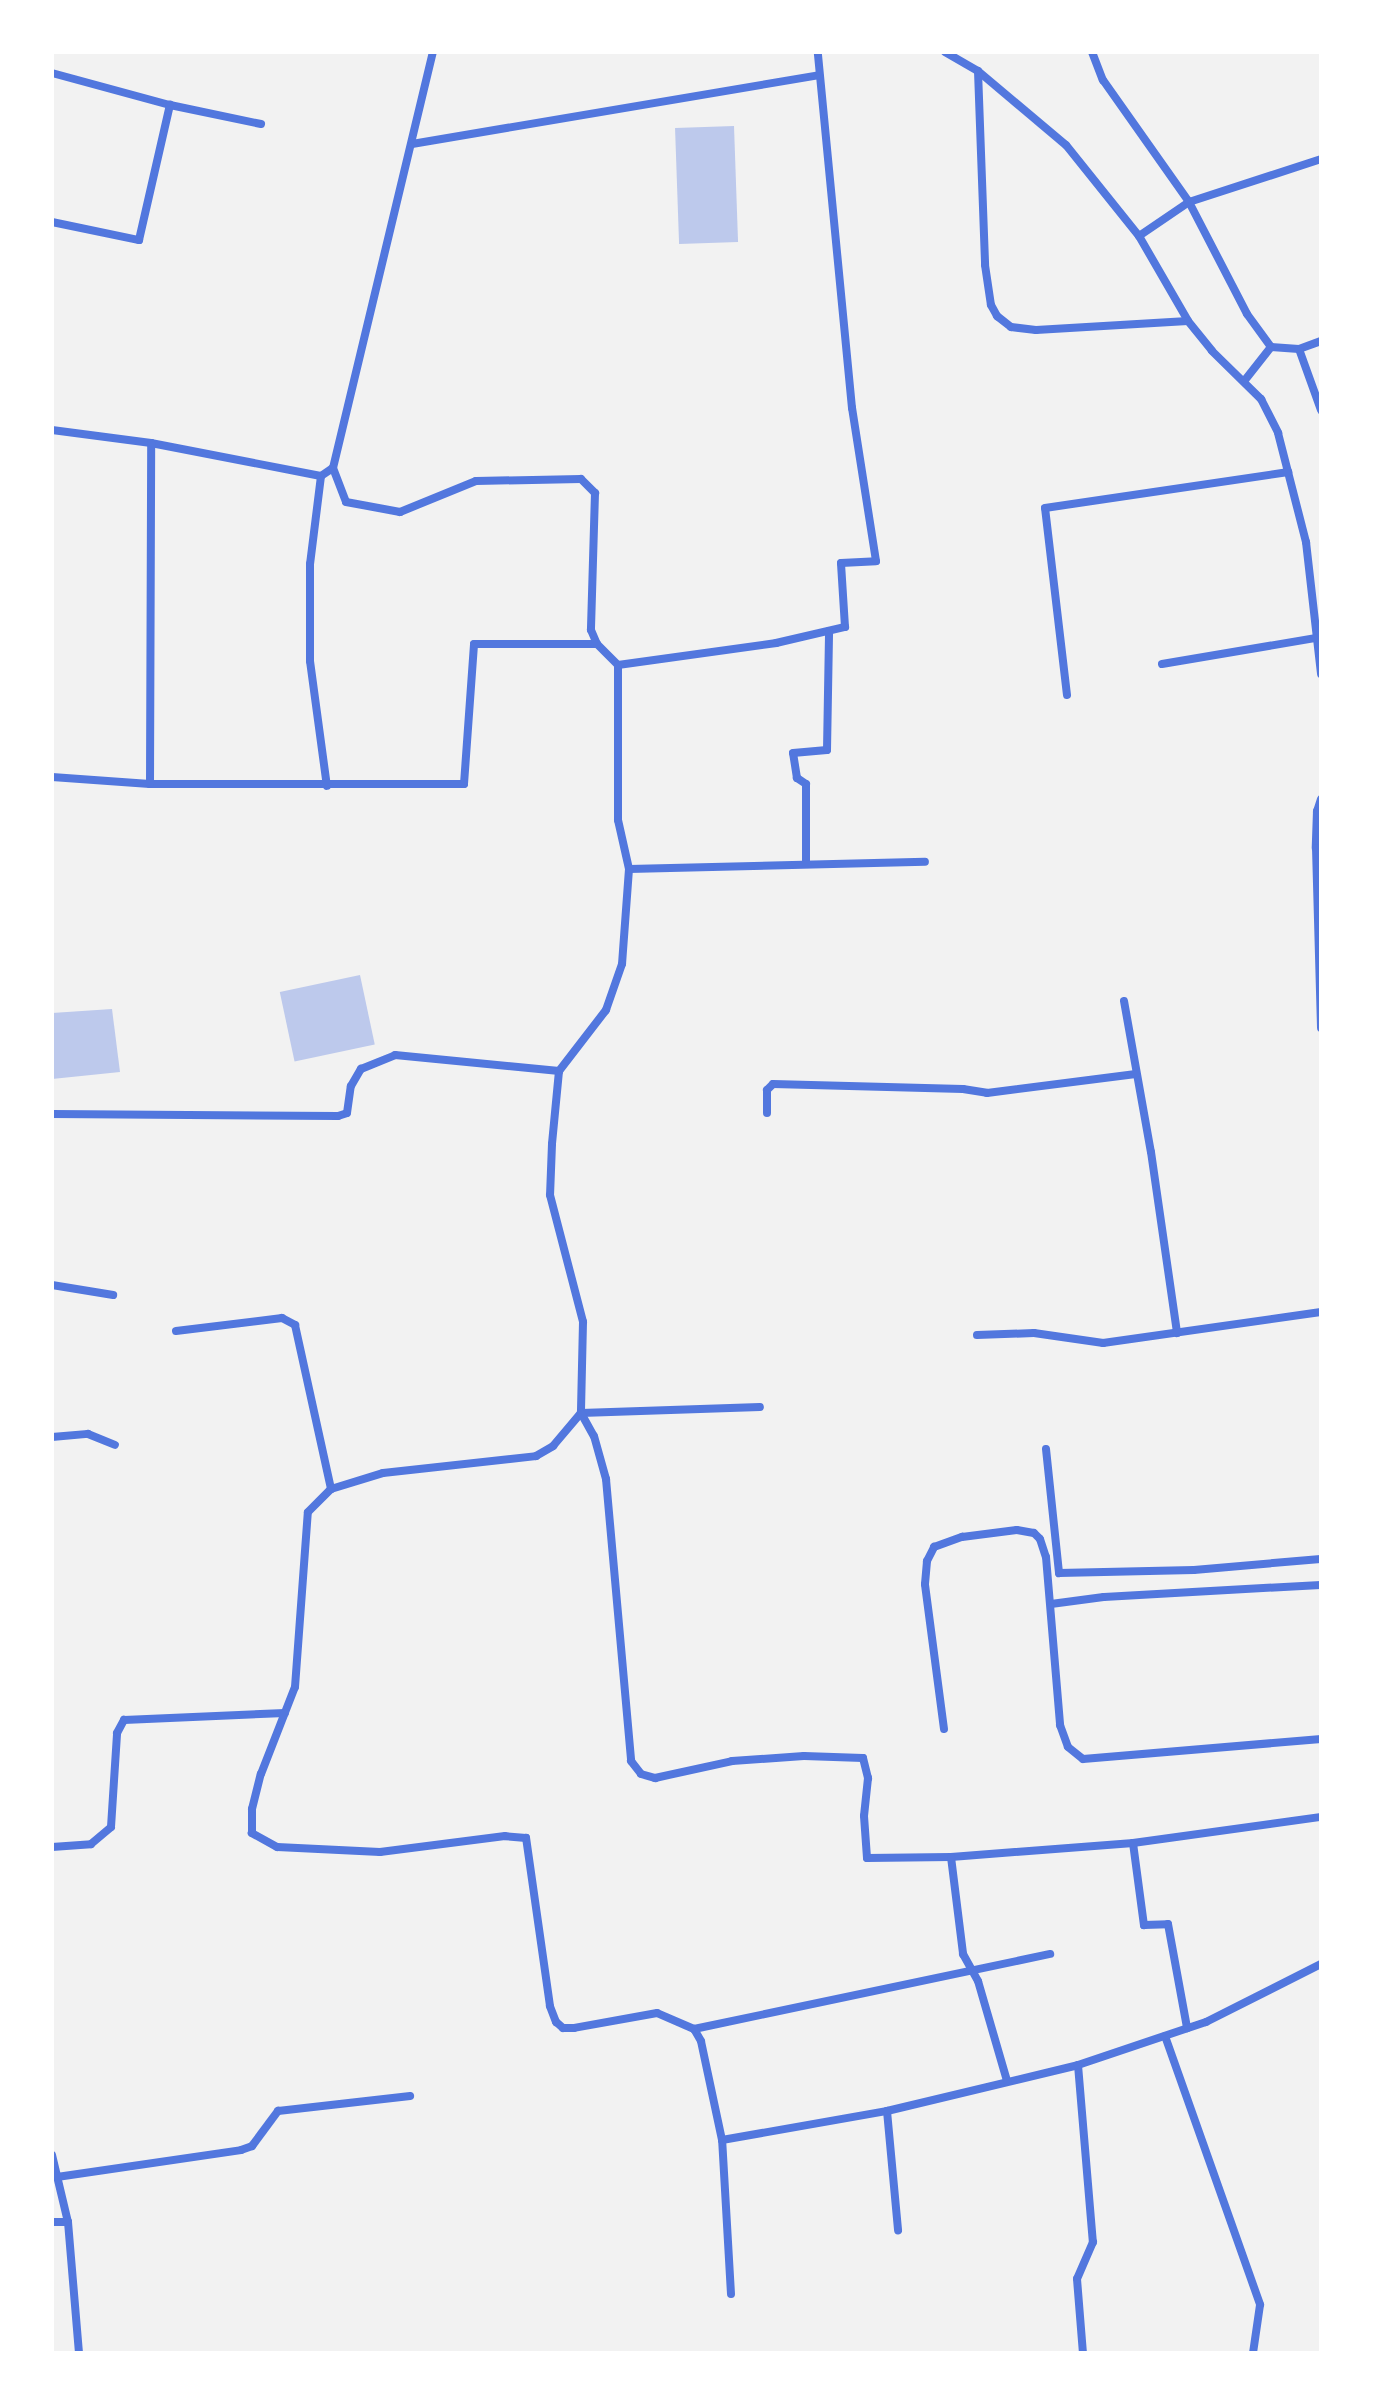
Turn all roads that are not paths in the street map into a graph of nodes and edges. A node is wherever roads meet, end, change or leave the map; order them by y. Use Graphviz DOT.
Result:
graph roads {
  1 [pos="433,52"];
  2 [pos="818,52"];
  3 [pos="945,52"];
  4 [pos="1092,52"];
  5 [pos="978,71"];
  6 [pos="52,73"];
  7 [pos="819,75"];
  8 [pos="170,105"];
  9 [pos="261,124"];
  10 [pos="412,144"];
  11 [pos="1321,159"];
  12 [pos="1189,202"];
  13 [pos="52,222"];
  14 [pos="1139,236"];
  15 [pos="1188,321"];
  16 [pos="1321,341"];
  17 [pos="1299,349"];
  18 [pos="1269,350"];
  19 [pos="1245,380"];
  20 [pos="1321,410"];
  21 [pos="52,430"];
  22 [pos="151,443"];
  23 [pos="333,468"];
  24 [pos="1288,472"];
  25 [pos="321,476"];
  26 [pos="829,631"];
  27 [pos="1315,638"];
  28 [pos="597,644"];
  29 [pos="1162,664"];
  30 [pos="618,665"];
  31 [pos="1321,674"];
  32 [pos="1067,695"];
  33 [pos="52,777"];
  34 [pos="150,784"];
  35 [pos="327,786"];
  36 [pos="1321,799"];
  37 [pos="925,862"];
  38 [pos="806,864"];
  39 [pos="629,869"];
  40 [pos="1124,1001"];
  41 [pos="1321,1028"];
  42 [pos="559,1071"];
  43 [pos="1136,1074"];
  44 [pos="767,1113"];
  45 [pos="52,1114"];
  46 [pos="52,1285"];
  47 [pos="113,1295"];
  48 [pos="1321,1312"];
  49 [pos="176,1331"];
  50 [pos="1177,1333"];
  51 [pos="977,1335"];
  52 [pos="760,1407"];
  53 [pos="581,1413"];
  54 [pos="52,1437"];
  55 [pos="115,1445"];
  56 [pos="1046,1449"];
  57 [pos="331,1489"];
  58 [pos="1321,1559"];
  59 [pos="1321,1585"];
  60 [pos="1051,1604"];
  61 [pos="285,1713"];
  62 [pos="944,1729"];
  63 [pos="1321,1739"];
  64 [pos="1321,1817"];
  65 [pos="1133,1843"];
  66 [pos="52,1847"];
  67 [pos="951,1857"];
  68 [pos="1050,1954"];
  69 [pos="1321,1964"];
  70 [pos="972,1971"];
  71 [pos="1187,2028"];
  72 [pos="694,2029"];
  73 [pos="1165,2036"];
  74 [pos="1078,2065"];
  75 [pos="1007,2081"];
  76 [pos="410,2096"];
  77 [pos="887,2111"];
  78 [pos="722,2140"];
  79 [pos="52,2155"];
  80 [pos="57,2177"];
  81 [pos="52,2222"];
  82 [pos="68,2222"];
  83 [pos="898,2230"];
  84 [pos="731,2294"];
  85 [pos="79,2353"];
  86 [pos="1083,2353"];
  87 [pos="1253,2353"];
  1 -- 10 [label="street"];
  2 -- 7 [label="street"];
  3 -- 5 [label="street"];
  4 -- 12 [label="street"];
  5 -- 14 [label="street"];
  5 -- 15 [label="street"];
  6 -- 8 [label="street"];
  7 -- 10 [label="street"];
  7 -- 26 [label="street"];
  8 -- 9 [label="street"];
  8 -- 13 [label="street"];
  10 -- 23 [label="street"];
  11 -- 12 [label="street"];
  12 -- 14 [label="street"];
  12 -- 18 [label="street"];
  14 -- 15 [label="street"];
  15 -- 19 [label="street"];
  16 -- 17 [label="street"];
  17 -- 18 [label="street"];
  17 -- 20 [label="street"];
  18 -- 19 [label="street"];
  19 -- 24 [label="street"];
  21 -- 22 [label="street"];
  22 -- 25 [label="street"];
  22 -- 34 [label="street"];
  23 -- 25 [label="street"];
  23 -- 28 [label="street"];
  24 -- 27 [label="street"];
  24 -- 32 [label="street"];
  25 -- 35 [label="street"];
  26 -- 30 [label="street"];
  26 -- 38 [label="street"];
  27 -- 29 [label="street"];
  27 -- 31 [label="street"];
  28 -- 30 [label="street"];
  28 -- 35 [label="street"];
  30 -- 39 [label="street"];
  33 -- 34 [label="street"];
  34 -- 35 [label="street"];
  36 -- 41 [label="street"];
  37 -- 38 [label="street"];
  38 -- 39 [label="street"];
  39 -- 42 [label="street"];
  40 -- 43 [label="street"];
  42 -- 45 [label="street"];
  42 -- 53 [label="street"];
  43 -- 44 [label="street"];
  43 -- 50 [label="street"];
  46 -- 47 [label="street"];
  48 -- 50 [label="street"];
  49 -- 57 [label="street"];
  50 -- 51 [label="street"];
  52 -- 53 [label="street"];
  53 -- 57 [label="street"];
  53 -- 67 [label="street"];
  54 -- 55 [label="street"];
  56 -- 58 [label="street"];
  57 -- 61 [label="street"];
  59 -- 60 [label="street"];
  60 -- 62 [label="street"];
  60 -- 63 [label="street"];
  61 -- 66 [label="street"];
  61 -- 72 [label="street"];
  64 -- 65 [label="street"];
  65 -- 67 [label="street"];
  65 -- 71 [label="street"];
  67 -- 70 [label="street"];
  68 -- 70 [label="street"];
  69 -- 71 [label="street"];
  70 -- 72 [label="street"];
  70 -- 75 [label="street"];
  71 -- 73 [label="street"];
  72 -- 78 [label="street"];
  73 -- 74 [label="street"];
  73 -- 87 [label="street"];
  74 -- 75 [label="street"];
  74 -- 86 [label="street"];
  75 -- 77 [label="street"];
  76 -- 80 [label="street"];
  77 -- 78 [label="street"];
  77 -- 83 [label="street"];
  78 -- 84 [label="street"];
  79 -- 80 [label="street"];
  80 -- 82 [label="street"];
  81 -- 82 [label="street"];
  82 -- 85 [label="street"];
}
